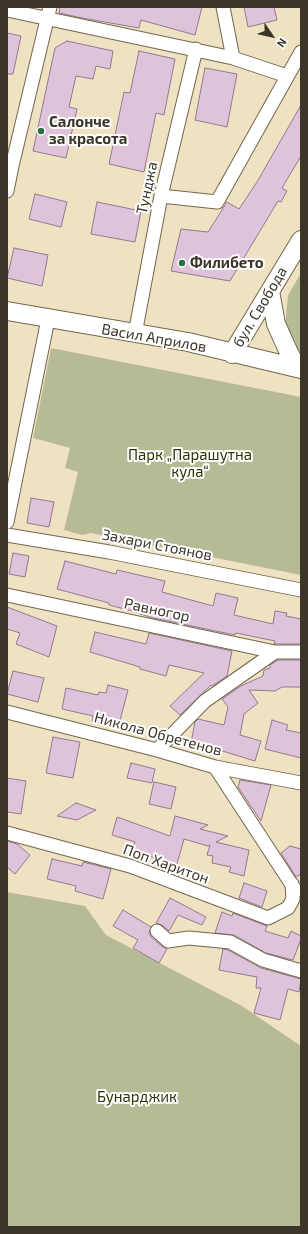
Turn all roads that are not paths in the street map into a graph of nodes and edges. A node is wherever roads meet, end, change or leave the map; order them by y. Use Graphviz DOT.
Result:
graph roads {
  1 [pos="223,7"];
  2 [pos="7,10"];
  3 [pos="49,13"];
  4 [pos="196,50"];
  5 [pos="301,52"];
  6 [pos="233,58"];
  7 [pos="287,76"];
  8 [pos="7,191"];
  9 [pos="161,196"];
  10 [pos="301,240"];
  11 [pos="270,291"];
  12 [pos="7,311"];
  13 [pos="48,319"];
  14 [pos="135,334"];
  15 [pos="232,354"];
  16 [pos="300,368"];
  17 [pos="7,522"];
  18 [pos="7,535"];
  19 [pos="301,590"];
  20 [pos="7,595"];
  21 [pos="275,652"];
  22 [pos="301,652"];
  23 [pos="7,712"];
  24 [pos="157,750"];
  25 [pos="215,767"];
  26 [pos="301,783"];
  27 [pos="7,833"];
  28 [pos="292,884"];
  29 [pos="301,897"];
  30 [pos="157,931"];
  31 [pos="301,971"];
  1 -- 6 [label="street"];
  2 -- 3 [label="street"];
  3 -- 4 [label="street"];
  3 -- 8 [label="street"];
  4 -- 6 [label="street"];
  4 -- 9 [label="street, Тунджа"];
  5 -- 7 [label="street"];
  6 -- 7 [label="street"];
  7 -- 9 [label="street"];
  9 -- 14 [label="street, Тунджа"];
  10 -- 11 [label="main road, бул. Свобода"];
  11 -- 15 [label="main road, бул. Свобода"];
  11 -- 16 [label="main road"];
  12 -- 13 [label="main road, Васил Априлов"];
  13 -- 14 [label="main road, Васил Априлов"];
  13 -- 17 [label="street"];
  14 -- 15 [label="main road, Васил Априлов"];
  15 -- 16 [label="main road, Васил Априлов"];
  18 -- 19 [label="street, Захари Стоянов"];
  20 -- 21 [label="street, Равногор"];
  21 -- 22 [label="street, Равногор"];
  21 -- 24 [label="street"];
  23 -- 24 [label="street, Никола Обретенов"];
  24 -- 25 [label="street, Никола Обретенов"];
  25 -- 26 [label="street, Никола Обретенов"];
  25 -- 28 [label="street"];
  27 -- 28 [label="street, Поп Харитон"];
  28 -- 29 [label="street"];
  30 -- 31 [label="street"];
}
